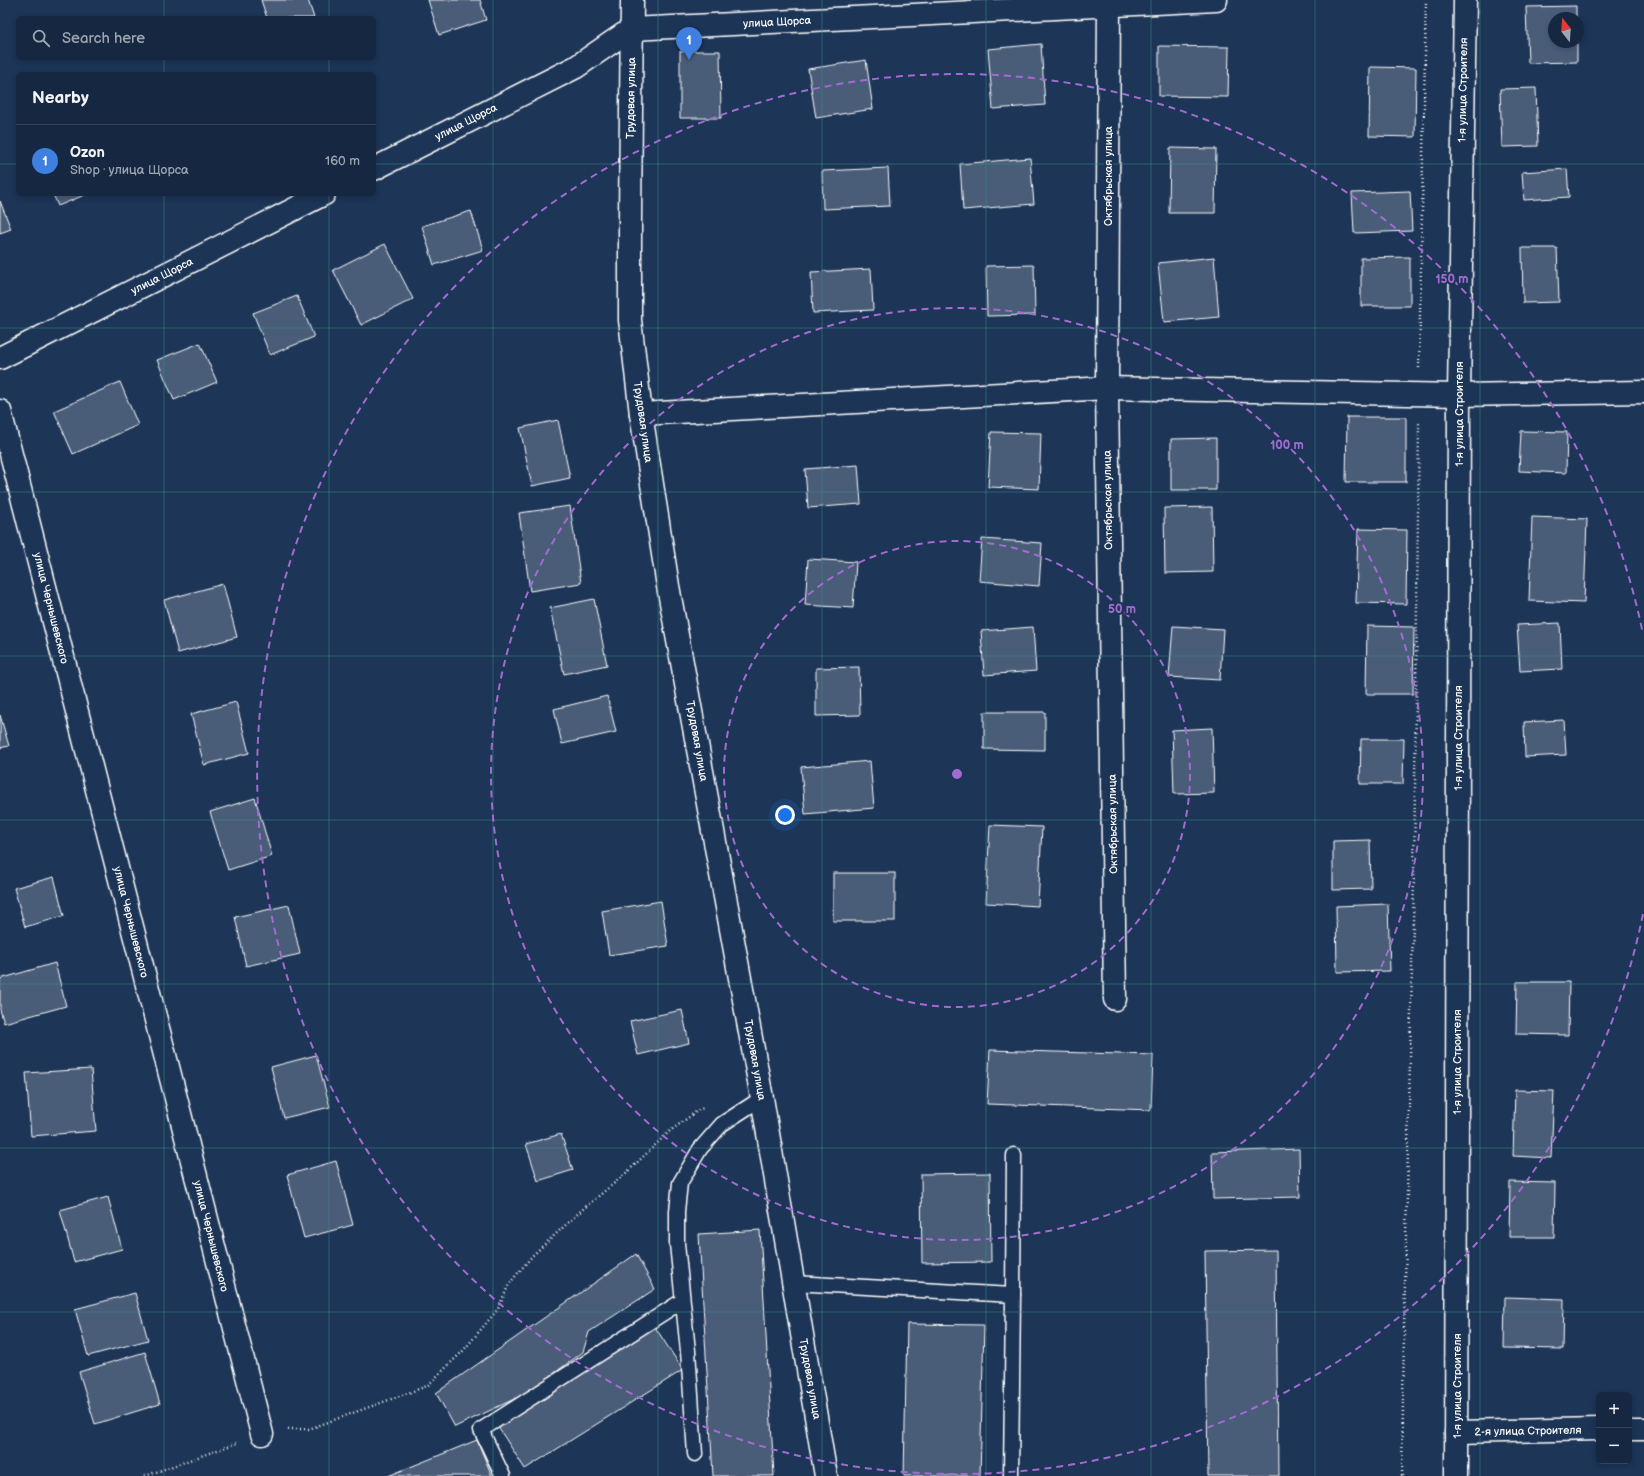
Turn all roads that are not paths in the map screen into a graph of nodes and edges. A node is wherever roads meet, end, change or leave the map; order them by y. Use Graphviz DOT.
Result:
graph roads {
  1 [pos="632,0"];
  2 [pos="1216,0"];
  3 [pos="1465,0"];
  4 [pos="1109,2"];
  5 [pos="632,29"];
  6 [pos="376,168"];
  7 [pos="320,196"];
  8 [pos="0,358"];
  9 [pos="1107,388"];
  10 [pos="1644,392"];
  11 [pos="1459,395"];
  12 [pos="0,411"];
  13 [pos="641,414"];
  14 [pos="1115,999"];
  15 [pos="762,1098"];
  16 [pos="1014,1156"];
  17 [pos="794,1283"];
  18 [pos="1013,1295"];
  19 [pos="682,1301"];
  20 [pos="1596,1429"];
  21 [pos="1632,1429"];
  22 [pos="1644,1429"];
  23 [pos="1456,1432"];
  24 [pos="262,1434"];
  25 [pos="695,1454"];
  26 [pos="503,1476"];
  27 [pos="826,1476"];
  28 [pos="1011,1476"];
  29 [pos="1456,1476"];
  1 -- 5 [label="street, Трудовая улица"];
  2 -- 4 [label="street, улица Щорса"];
  3 -- 11 [label="street, 1-я улица Строителя"];
  4 -- 5 [label="street, улица Щорса"];
  4 -- 9 [label="street, Октябрьская улица"];
  5 -- 6 [label="street, улица Щорса"];
  5 -- 13 [label="street, Трудовая улица"];
  7 -- 8 [label="street, улица Щорса"];
  9 -- 11 [label="street"];
  9 -- 13 [label="street"];
  9 -- 14 [label="street, Октябрьская улица"];
  10 -- 11 [label="street"];
  11 -- 23 [label="street, 1-я улица Строителя"];
  12 -- 24 [label="street, улица Чернышевского"];
  13 -- 15 [label="street, Трудовая улица"];
  15 -- 17 [label="street, Трудовая улица"];
  15 -- 19 [label="lane"];
  16 -- 18 [label="lane"];
  17 -- 18 [label="lane"];
  17 -- 27 [label="street, Трудовая улица"];
  18 -- 28 [label="lane"];
  19 -- 25 [label="lane"];
  19 -- 26 [label="lane"];
  20 -- 23 [label="street, 2-я улица Строителя"];
  21 -- 22 [label="street"];
  23 -- 29 [label="street, 1-я улица Строителя"];
}
